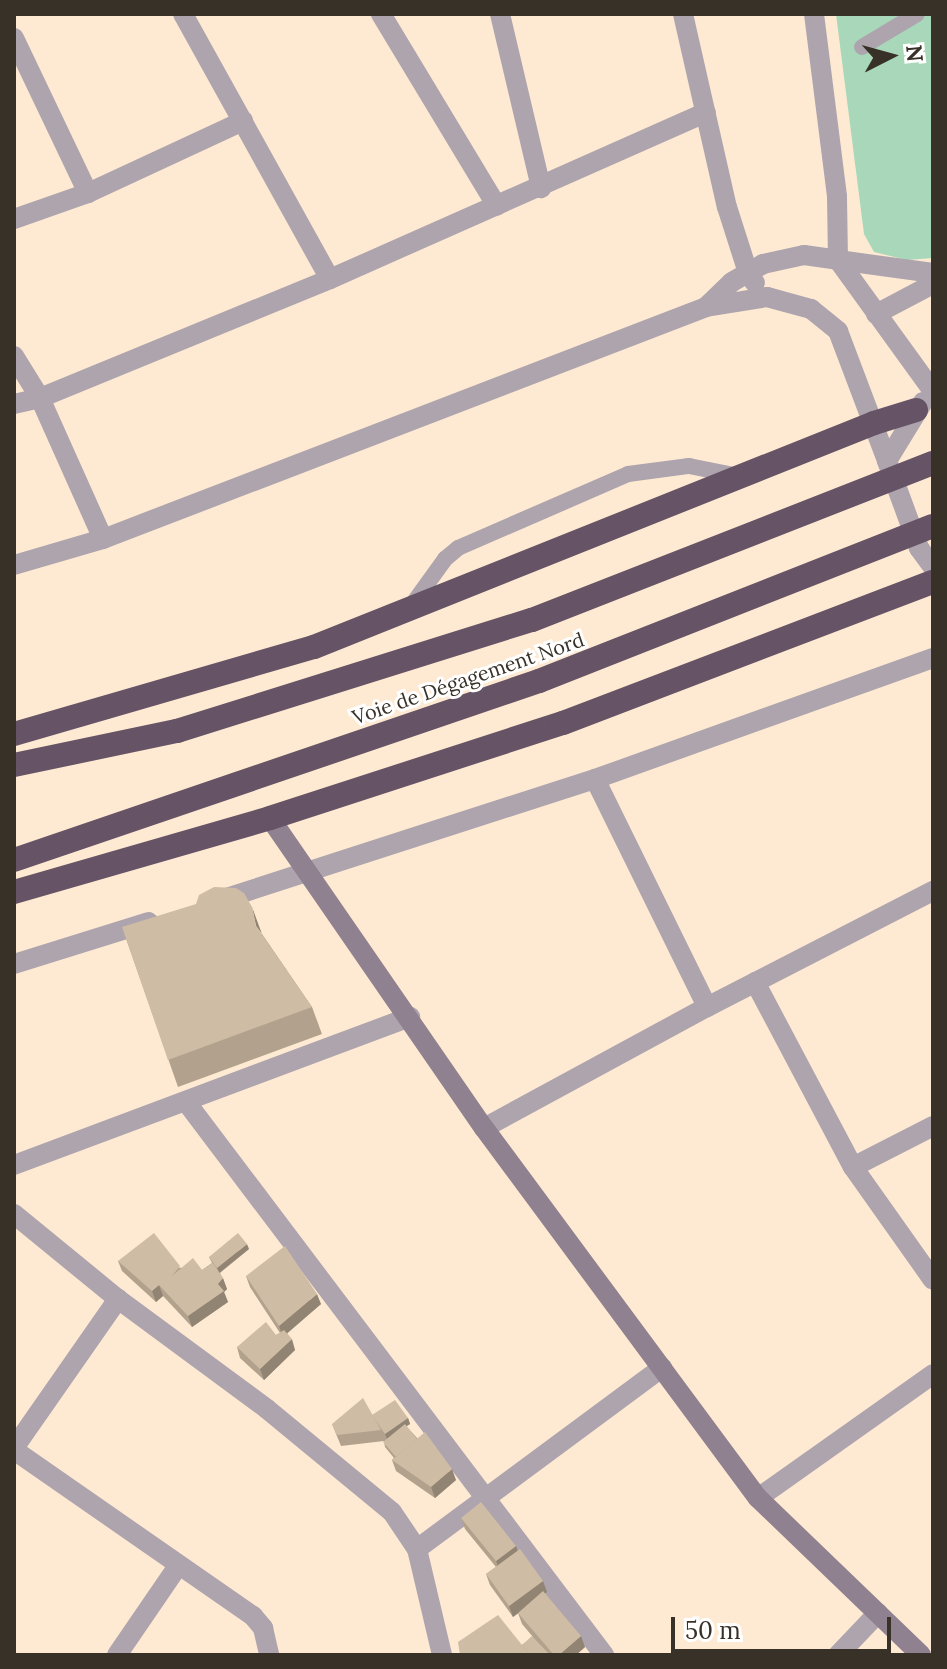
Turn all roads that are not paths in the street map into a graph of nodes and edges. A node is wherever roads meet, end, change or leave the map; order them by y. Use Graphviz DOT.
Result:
graph roads {
  1 [pos="183,14"];
  2 [pos="381,14"];
  3 [pos="500,14"];
  4 [pos="683,14"];
  5 [pos="814,14"];
  6 [pos="917,14"];
  7 [pos="14,38"];
  8 [pos="862,47"];
  9 [pos="24,74"];
  10 [pos="706,112"];
  11 [pos="243,121"];
  12 [pos="541,188"];
  13 [pos="88,193"];
  14 [pos="497,206"];
  15 [pos="14,219"];
  16 [pos="838,260"];
  17 [pos="748,273"];
  18 [pos="933,273"];
  19 [pos="330,279"];
  20 [pos="933,284"];
  21 [pos="767,297"];
  22 [pos="706,307"];
  23 [pos="876,314"];
  24 [pos="14,356"];
  25 [pos="932,390"];
  26 [pos="40,398"];
  27 [pos="14,404"];
  28 [pos="916,410"];
  29 [pos="874,423"];
  30 [pos="887,461"];
  31 [pos="933,463"];
  32 [pos="740,477"];
  33 [pos="933,526"];
  34 [pos="103,539"];
  35 [pos="14,565"];
  36 [pos="933,567"];
  37 [pos="933,582"];
  38 [pos="408,610"];
  39 [pos="933,658"];
  40 [pos="14,734"];
  41 [pos="14,765"];
  42 [pos="595,779"];
  43 [pos="270,818"];
  44 [pos="14,860"];
  45 [pos="309,873"];
  46 [pos="933,891"];
  47 [pos="14,892"];
  48 [pos="14,964"];
  49 [pos="755,982"];
  50 [pos="707,1007"];
  51 [pos="410,1017"];
  52 [pos="187,1103"];
  53 [pos="933,1126"];
  54 [pos="484,1128"];
  55 [pos="14,1165"];
  56 [pos="853,1167"];
  57 [pos="14,1214"];
  58 [pos="933,1280"];
  59 [pos="118,1299"];
  60 [pos="662,1368"];
  61 [pos="933,1374"];
  62 [pos="14,1449"];
  63 [pos="758,1498"];
  64 [pos="485,1499"];
  65 [pos="417,1549"];
  66 [pos="178,1566"];
  67 [pos="878,1613"];
  68 [pos="598,1653"];
  69 [pos="117,1655"];
  70 [pos="269,1655"];
  71 [pos="442,1655"];
  72 [pos="838,1655"];
  73 [pos="921,1655"];
  1 -- 11 [label="street"];
  2 -- 14 [label="street"];
  3 -- 12 [label="street"];
  4 -- 10 [label="street"];
  5 -- 16 [label="street"];
  6 -- 8 [label="lane"];
  7 -- 9 [label="street"];
  9 -- 13 [label="street"];
  10 -- 12 [label="street"];
  10 -- 17 [label="street"];
  11 -- 13 [label="street"];
  11 -- 19 [label="street"];
  12 -- 14 [label="street"];
  13 -- 15 [label="street"];
  14 -- 19 [label="street"];
  16 -- 17 [label="street"];
  16 -- 18 [label="street"];
  16 -- 23 [label="street"];
  17 -- 21 [label="street"];
  17 -- 22 [label="street"];
  19 -- 26 [label="street"];
  20 -- 23 [label="street"];
  21 -- 22 [label="street"];
  21 -- 29 [label="street"];
  22 -- 34 [label="street"];
  23 -- 25 [label="street"];
  24 -- 26 [label="street"];
  25 -- 28 [label="street"];
  26 -- 27 [label="street"];
  26 -- 34 [label="street"];
  28 -- 29 [label="highway"];
  28 -- 30 [label="street"];
  29 -- 30 [label="street"];
  29 -- 32 [label="highway"];
  30 -- 36 [label="street"];
  31 -- 41 [label="highway, Voie de Dégagement Nord, bridge"];
  32 -- 38 [label="highway"];
  32 -- 38 [label="lane"];
  33 -- 44 [label="highway, Voie de Dégagement Nord, bridge"];
  34 -- 35 [label="street"];
  37 -- 43 [label="highway"];
  38 -- 40 [label="highway"];
  39 -- 42 [label="street"];
  42 -- 45 [label="street"];
  42 -- 50 [label="street"];
  43 -- 45 [label="street"];
  43 -- 47 [label="highway"];
  45 -- 48 [label="street"];
  45 -- 51 [label="street"];
  46 -- 49 [label="street"];
  49 -- 50 [label="street"];
  49 -- 56 [label="street"];
  50 -- 54 [label="street"];
  51 -- 52 [label="street"];
  51 -- 54 [label="street"];
  52 -- 55 [label="street"];
  52 -- 64 [label="street"];
  53 -- 56 [label="street"];
  54 -- 60 [label="street"];
  56 -- 58 [label="street"];
  57 -- 59 [label="street"];
  59 -- 62 [label="street"];
  59 -- 65 [label="street"];
  60 -- 63 [label="street"];
  60 -- 64 [label="street"];
  61 -- 63 [label="street"];
  62 -- 66 [label="street"];
  63 -- 67 [label="street"];
  64 -- 65 [label="street"];
  64 -- 68 [label="street"];
  65 -- 71 [label="street"];
  66 -- 69 [label="street"];
  66 -- 70 [label="street"];
  67 -- 72 [label="street"];
  67 -- 73 [label="street"];
}
